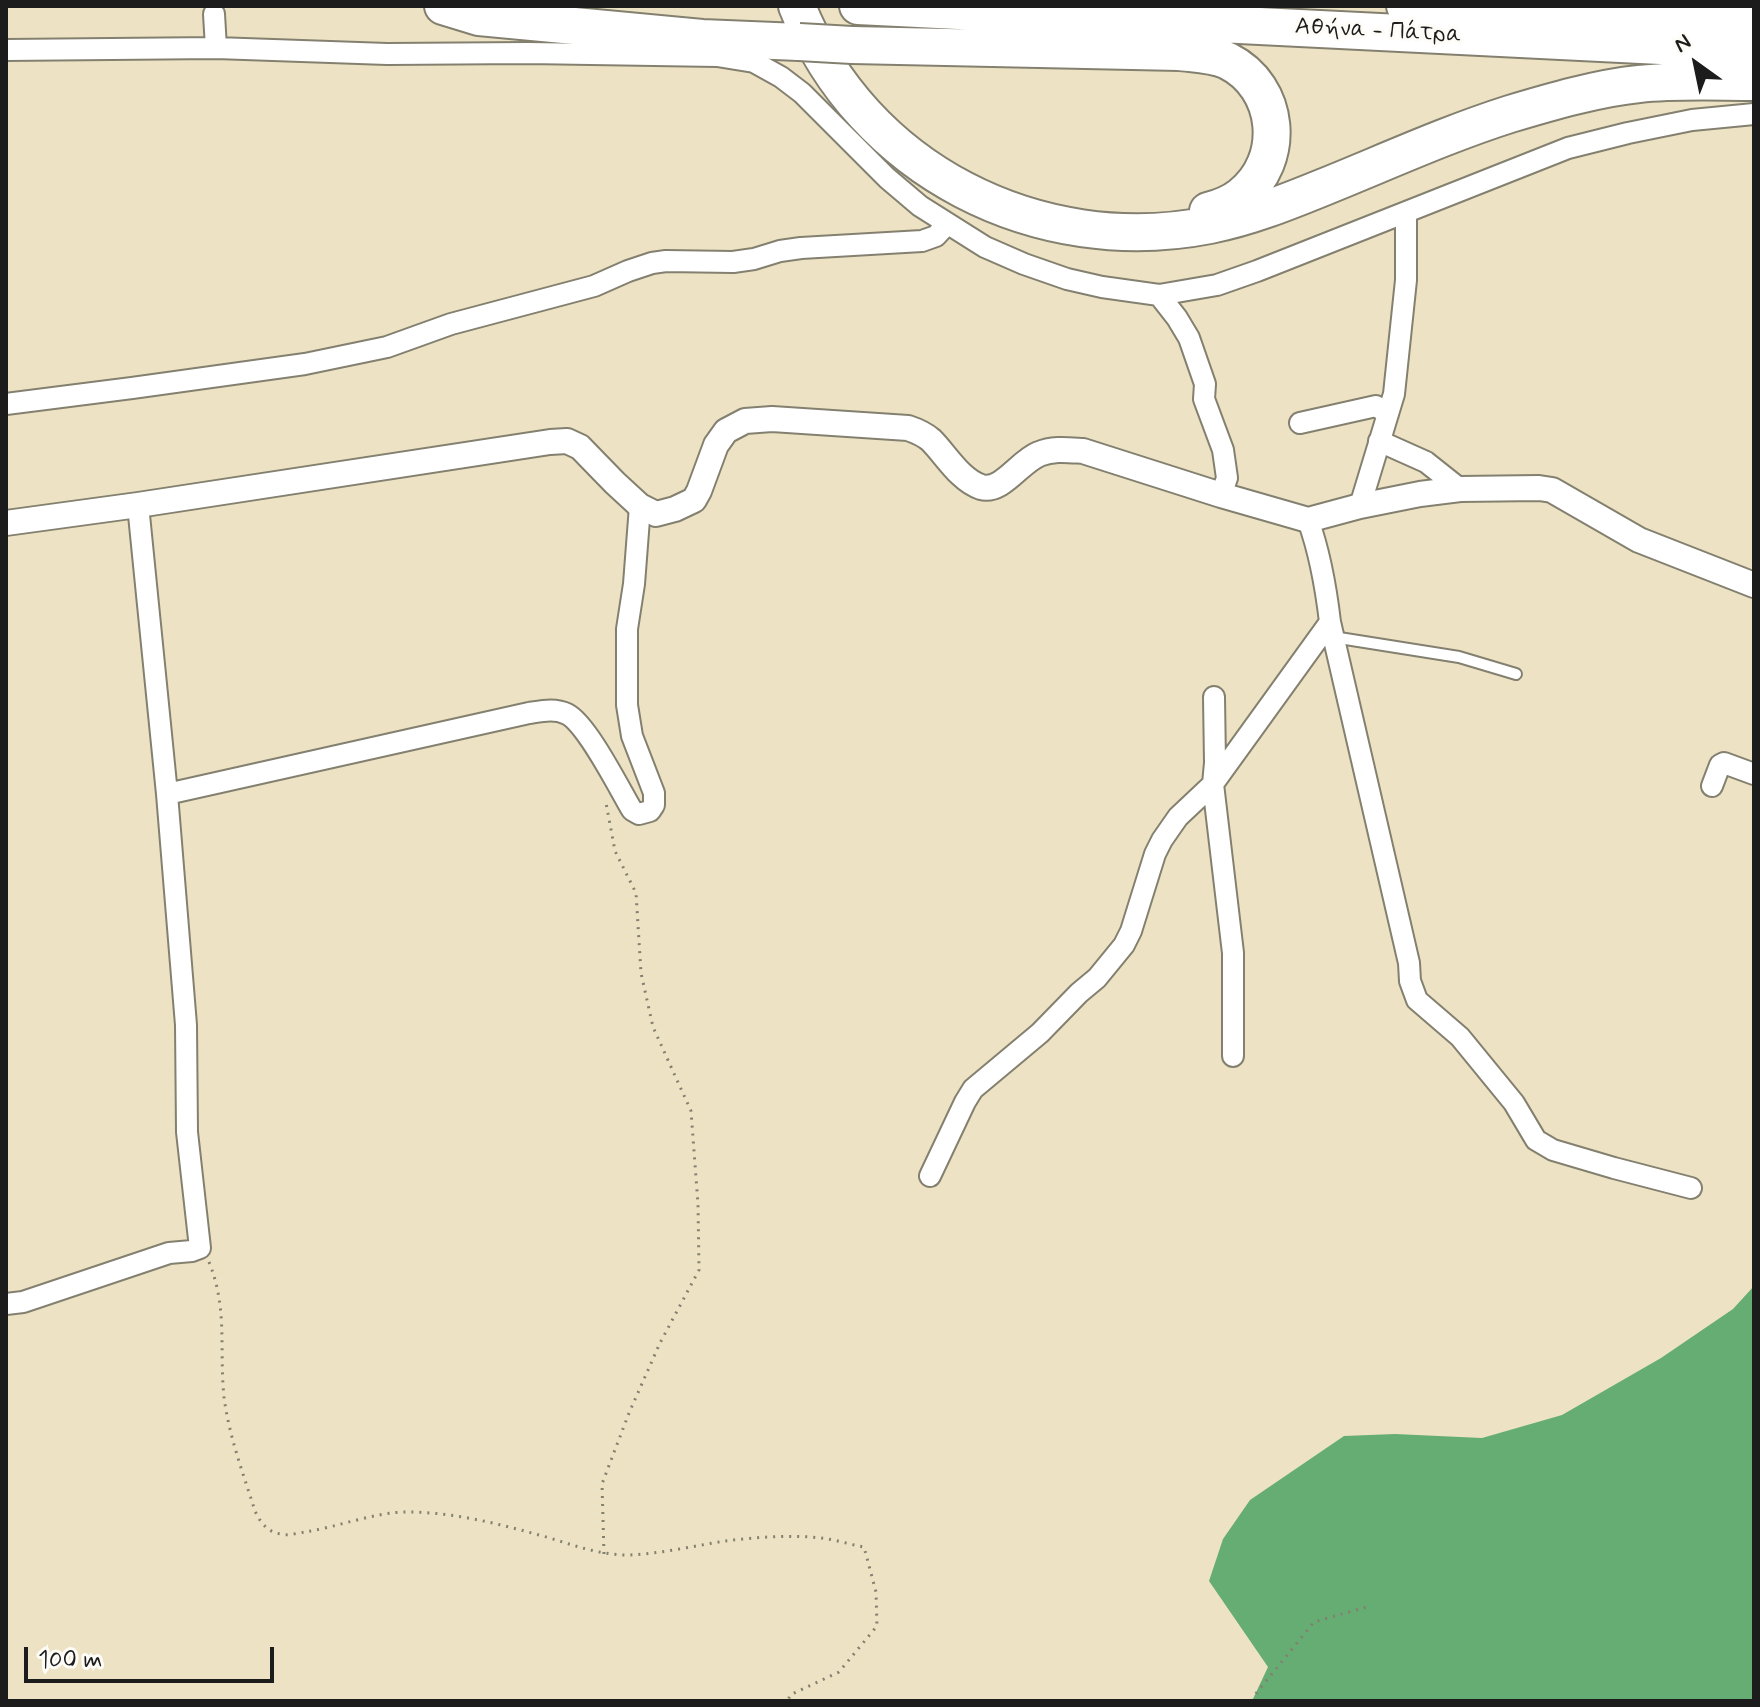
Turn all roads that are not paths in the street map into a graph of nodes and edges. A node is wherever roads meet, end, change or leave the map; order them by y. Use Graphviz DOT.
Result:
graph roads {
  1 [pos="443,6"];
  2 [pos="797,6"];
  3 [pos="814,6"];
  4 [pos="858,6"];
  5 [pos="1405,6"];
  6 [pos="1559,6"];
  7 [pos="214,14"];
  8 [pos="1665,19"];
  9 [pos="1754,25"];
  10 [pos="216,48"];
  11 [pos="6,50"];
  12 [pos="1754,53"];
  13 [pos="1754,82"];
  14 [pos="1754,114"];
  15 [pos="1406,213"];
  16 [pos="947,224"];
  17 [pos="1159,295"];
  18 [pos="6,404"];
  19 [pos="1388,414"];
  20 [pos="1300,423"];
  21 [pos="1379,441"];
  22 [pos="1460,489"];
  23 [pos="1221,495"];
  24 [pos="138,505"];
  25 [pos="640,506"];
  26 [pos="1360,506"];
  27 [pos="1308,520"];
  28 [pos="6,523"];
  29 [pos="1754,585"];
  30 [pos="1332,630"];
  31 [pos="1516,674"];
  32 [pos="1214,697"];
  33 [pos="1754,774"];
  34 [pos="1213,784"];
  35 [pos="1712,786"];
  36 [pos="167,794"];
  37 [pos="1233,1056"];
  38 [pos="930,1176"];
  39 [pos="1691,1188"];
  40 [pos="6,1304"];
  1 -- 3 [label="highway, bridge"];
  2 -- 13 [label="highway"];
  4 -- 12 [label="highway, Αθήνα - Πάτρα"];
  5 -- 8 [label="highway, Αθήνα - Πάτρα"];
  6 -- 8 [label="highway"];
  7 -- 10 [label="street"];
  8 -- 9 [label="highway, Αθήνα - Πάτρα"];
  10 -- 11 [label="street"];
  10 -- 16 [label="street"];
  14 -- 15 [label="street"];
  15 -- 17 [label="street"];
  15 -- 19 [label="street"];
  16 -- 17 [label="street"];
  16 -- 18 [label="street"];
  17 -- 23 [label="street"];
  19 -- 20 [label="street"];
  19 -- 21 [label="street"];
  21 -- 22 [label="street"];
  21 -- 26 [label="street"];
  22 -- 26 [label="street"];
  22 -- 29 [label="street"];
  23 -- 25 [label="street"];
  23 -- 27 [label="street"];
  24 -- 25 [label="street"];
  24 -- 28 [label="street"];
  24 -- 36 [label="street"];
  25 -- 36 [label="street"];
  26 -- 27 [label="street"];
  27 -- 30 [label="street"];
  30 -- 31 [label="lane"];
  30 -- 34 [label="street"];
  30 -- 39 [label="street"];
  32 -- 34 [label="street"];
  33 -- 35 [label="street"];
  34 -- 37 [label="street"];
  34 -- 38 [label="street"];
  36 -- 40 [label="street"];
}
